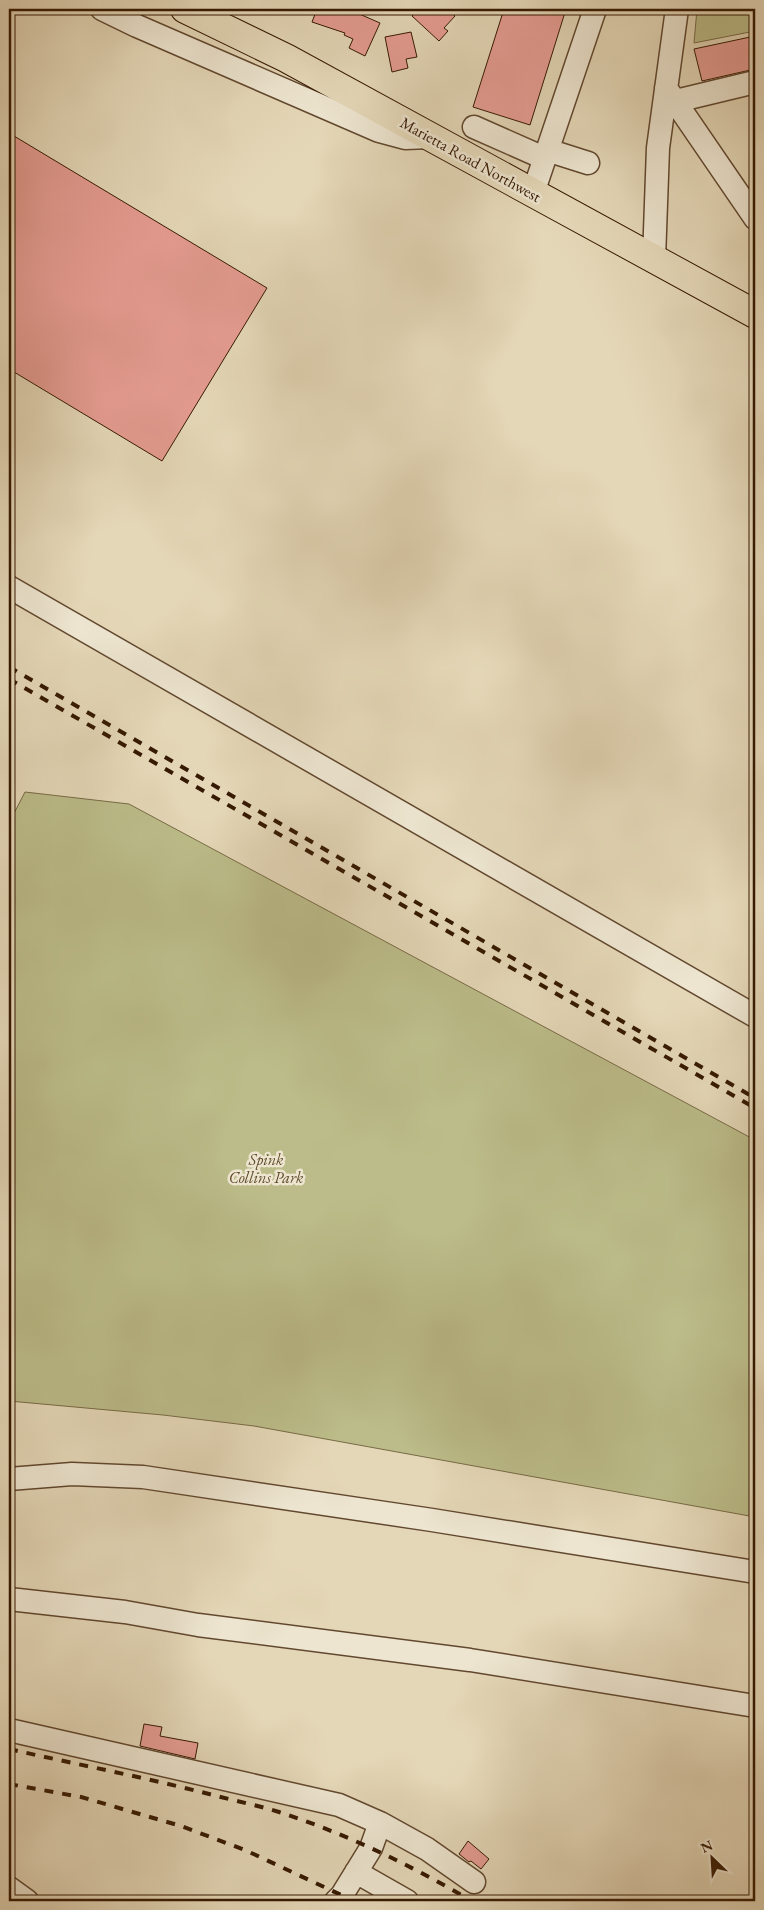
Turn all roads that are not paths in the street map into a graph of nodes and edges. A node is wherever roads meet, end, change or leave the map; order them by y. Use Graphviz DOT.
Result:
graph roads {
  1 [pos="102,9"];
  2 [pos="595,9"];
  3 [pos="677,9"];
  4 [pos="188,10"];
  5 [pos="755,82"];
  6 [pos="671,95"];
  7 [pos="474,127"];
  8 [pos="430,136"];
  9 [pos="504,140"];
  10 [pos="546,154"];
  11 [pos="588,163"];
  12 [pos="490,170"];
  13 [pos="533,193"];
  14 [pos="755,218"];
  15 [pos="654,258"];
  16 [pos="755,314"];
  17 [pos="9,587"];
  18 [pos="755,1016"];
  19 [pos="9,1479"];
  20 [pos="755,1572"];
  21 [pos="9,1599"];
  22 [pos="755,1706"];
  23 [pos="9,1730"];
  24 [pos="380,1823"];
  25 [pos="356,1872"];
  26 [pos="474,1882"];
  27 [pos="9,1888"];
  28 [pos="27,1901"];
  29 [pos="336,1901"];
  30 [pos="407,1901"];
  1 -- 8 [label="street"];
  2 -- 10 [label="street"];
  3 -- 6 [label="street"];
  4 -- 8 [label="main road, Marietta Road Northwest"];
  5 -- 6 [label="street"];
  6 -- 14 [label="street"];
  6 -- 15 [label="street"];
  7 -- 9 [label="street"];
  8 -- 12 [label="main road, Marietta Road Northwest"];
  9 -- 10 [label="street"];
  9 -- 12 [label="street"];
  10 -- 11 [label="street"];
  10 -- 13 [label="street"];
  12 -- 13 [label="main road, Marietta Road Northwest"];
  13 -- 15 [label="main road, Marietta Road Northwest"];
  15 -- 16 [label="main road, Marietta Road Northwest"];
  17 -- 18 [label="street"];
  19 -- 20 [label="street"];
  21 -- 22 [label="street"];
  23 -- 24 [label="street"];
  24 -- 25 [label="street"];
  24 -- 26 [label="street"];
  25 -- 29 [label="street"];
  25 -- 30 [label="street"];
  27 -- 28 [label="street"];
}
